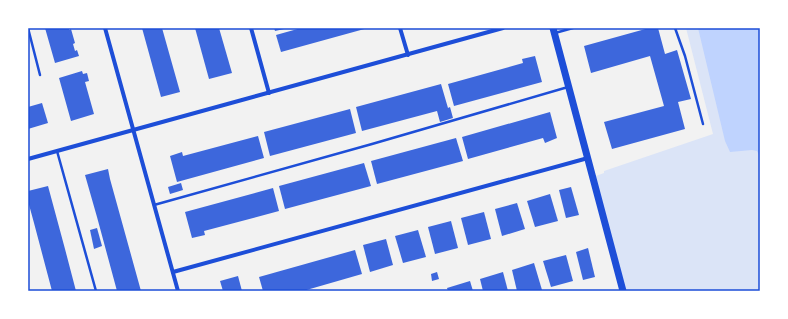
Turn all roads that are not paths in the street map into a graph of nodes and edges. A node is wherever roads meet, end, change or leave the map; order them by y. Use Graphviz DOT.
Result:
graph roads {
  1 [pos="28,28"];
  2 [pos="105,28"];
  3 [pos="251,28"];
  4 [pos="400,28"];
  5 [pos="504,28"];
  6 [pos="573,28"];
  7 [pos="675,28"];
  8 [pos="554,30"];
  9 [pos="408,55"];
  10 [pos="40,75"];
  11 [pos="569,87"];
  12 [pos="269,93"];
  13 [pos="703,124"];
  14 [pos="133,130"];
  15 [pos="57,151"];
  16 [pos="28,158"];
  17 [pos="588,158"];
  18 [pos="154,205"];
  19 [pos="173,272"];
  20 [pos="96,291"];
  21 [pos="178,291"];
  22 [pos="623,291"];
  1 -- 10 [label="lane"];
  2 -- 14 [label="street"];
  3 -- 12 [label="street"];
  4 -- 9 [label="street"];
  5 -- 9 [label="street"];
  6 -- 8 [label="lane"];
  7 -- 13 [label="lane"];
  8 -- 11 [label="street"];
  9 -- 12 [label="street"];
  11 -- 17 [label="street"];
  11 -- 18 [label="lane"];
  12 -- 14 [label="street"];
  14 -- 15 [label="street"];
  14 -- 18 [label="street"];
  15 -- 16 [label="street"];
  15 -- 20 [label="lane"];
  17 -- 19 [label="street"];
  17 -- 22 [label="street"];
  18 -- 19 [label="street"];
  19 -- 21 [label="street"];
}
